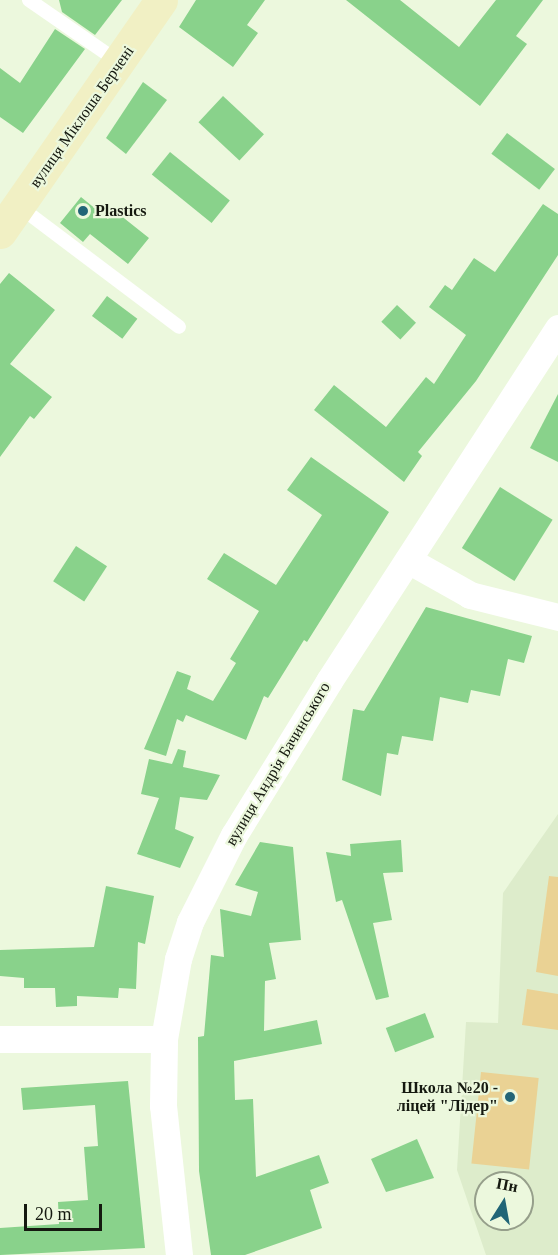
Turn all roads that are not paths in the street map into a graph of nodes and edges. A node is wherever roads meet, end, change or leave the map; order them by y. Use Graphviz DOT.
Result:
graph roads {
  1 [pos="29,0"];
  2 [pos="161,0"];
  3 [pos="121,63"];
  4 [pos="20,207"];
  5 [pos="0,232"];
  6 [pos="179,327"];
  7 [pos="558,328"];
  8 [pos="408,560"];
  9 [pos="558,617"];
  10 [pos="0,1039"];
  11 [pos="164,1039"];
  12 [pos="179,1255"];
  1 -- 3 [label="lane"];
  2 -- 3 [label="street, вулиця Міклоша Берчені"];
  3 -- 4 [label="street, вулиця Міклоша Берчені"];
  4 -- 5 [label="street, вулиця Міклоша Берчені"];
  4 -- 6 [label="lane"];
  7 -- 8 [label="street, вулиця Андрія Бачинського"];
  8 -- 9 [label="street"];
  8 -- 11 [label="street, вулиця Андрія Бачинського"];
  10 -- 11 [label="street"];
  11 -- 12 [label="street, вулиця Андрія Бачинського"];
}
